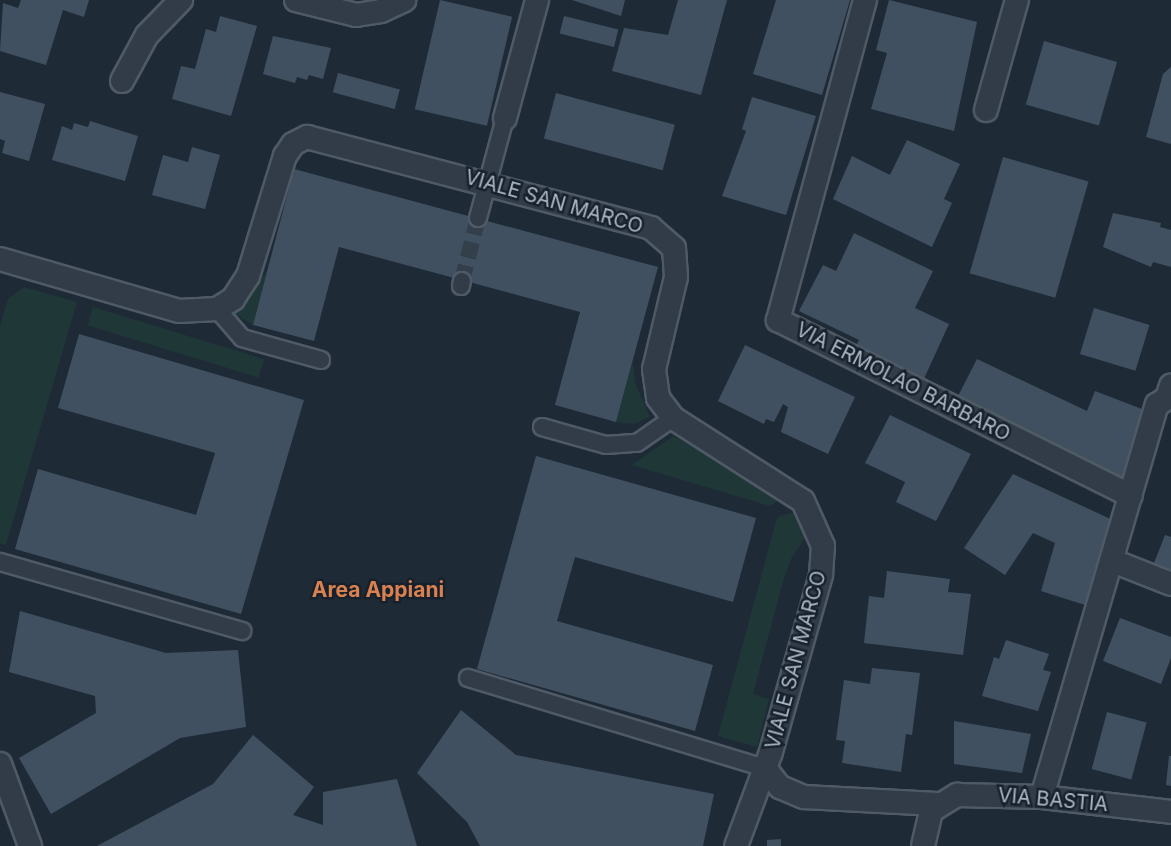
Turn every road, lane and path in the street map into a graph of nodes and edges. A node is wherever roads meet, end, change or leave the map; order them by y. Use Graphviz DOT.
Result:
graph roads {
  1 [pos="181,0"];
  2 [pos="296,0"];
  3 [pos="405,0"];
  4 [pos="537,0"];
  5 [pos="865,0"];
  6 [pos="1017,0"];
  7 [pos="122,81"];
  8 [pos="986,110"];
  9 [pos="505,118"];
  10 [pos="488,183"];
  11 [pos="478,219"];
  12 [pos="0,259"];
  13 [pos="217,309"];
  14 [pos="321,360"];
  15 [pos="1170,394"];
  16 [pos="673,418"];
  17 [pos="542,427"];
  18 [pos="1131,496"];
  19 [pos="1113,561"];
  20 [pos="0,562"];
  21 [pos="1171,584"];
  22 [pos="242,631"];
  23 [pos="468,678"];
  24 [pos="0,764"];
  25 [pos="765,768"];
  26 [pos="1042,797"];
  27 [pos="937,804"];
  28 [pos="1171,812"];
  29 [pos="30,846"];
  30 [pos="736,846"];
  31 [pos="923,846"];
  1 -- 7 [label="street"];
  2 -- 3 [label="street"];
  4 -- 9 [label="street"];
  5 -- 18 [label="street, VIA ERMOLAO BARBARO"];
  6 -- 8 [label="street"];
  9 -- 10 [label="street"];
  10 -- 11 [label="street"];
  10 -- 13 [label="street, VIALE SAN MARCO"];
  10 -- 16 [label="street, VIALE SAN MARCO"];
  12 -- 13 [label="street"];
  13 -- 14 [label="street"];
  15 -- 18 [label="street"];
  16 -- 17 [label="street"];
  16 -- 25 [label="street, VIALE SAN MARCO"];
  18 -- 19 [label="street"];
  19 -- 21 [label="street"];
  19 -- 26 [label="street"];
  20 -- 22 [label="street"];
  23 -- 25 [label="street"];
  24 -- 29 [label="street"];
  25 -- 27 [label="street, VIA BASTIA"];
  25 -- 30 [label="street, VIALE SAN MARCO"];
  26 -- 27 [label="street, VIA BASTIA"];
  26 -- 28 [label="street, VIA BASTIA"];
  27 -- 31 [label="street"];
}
